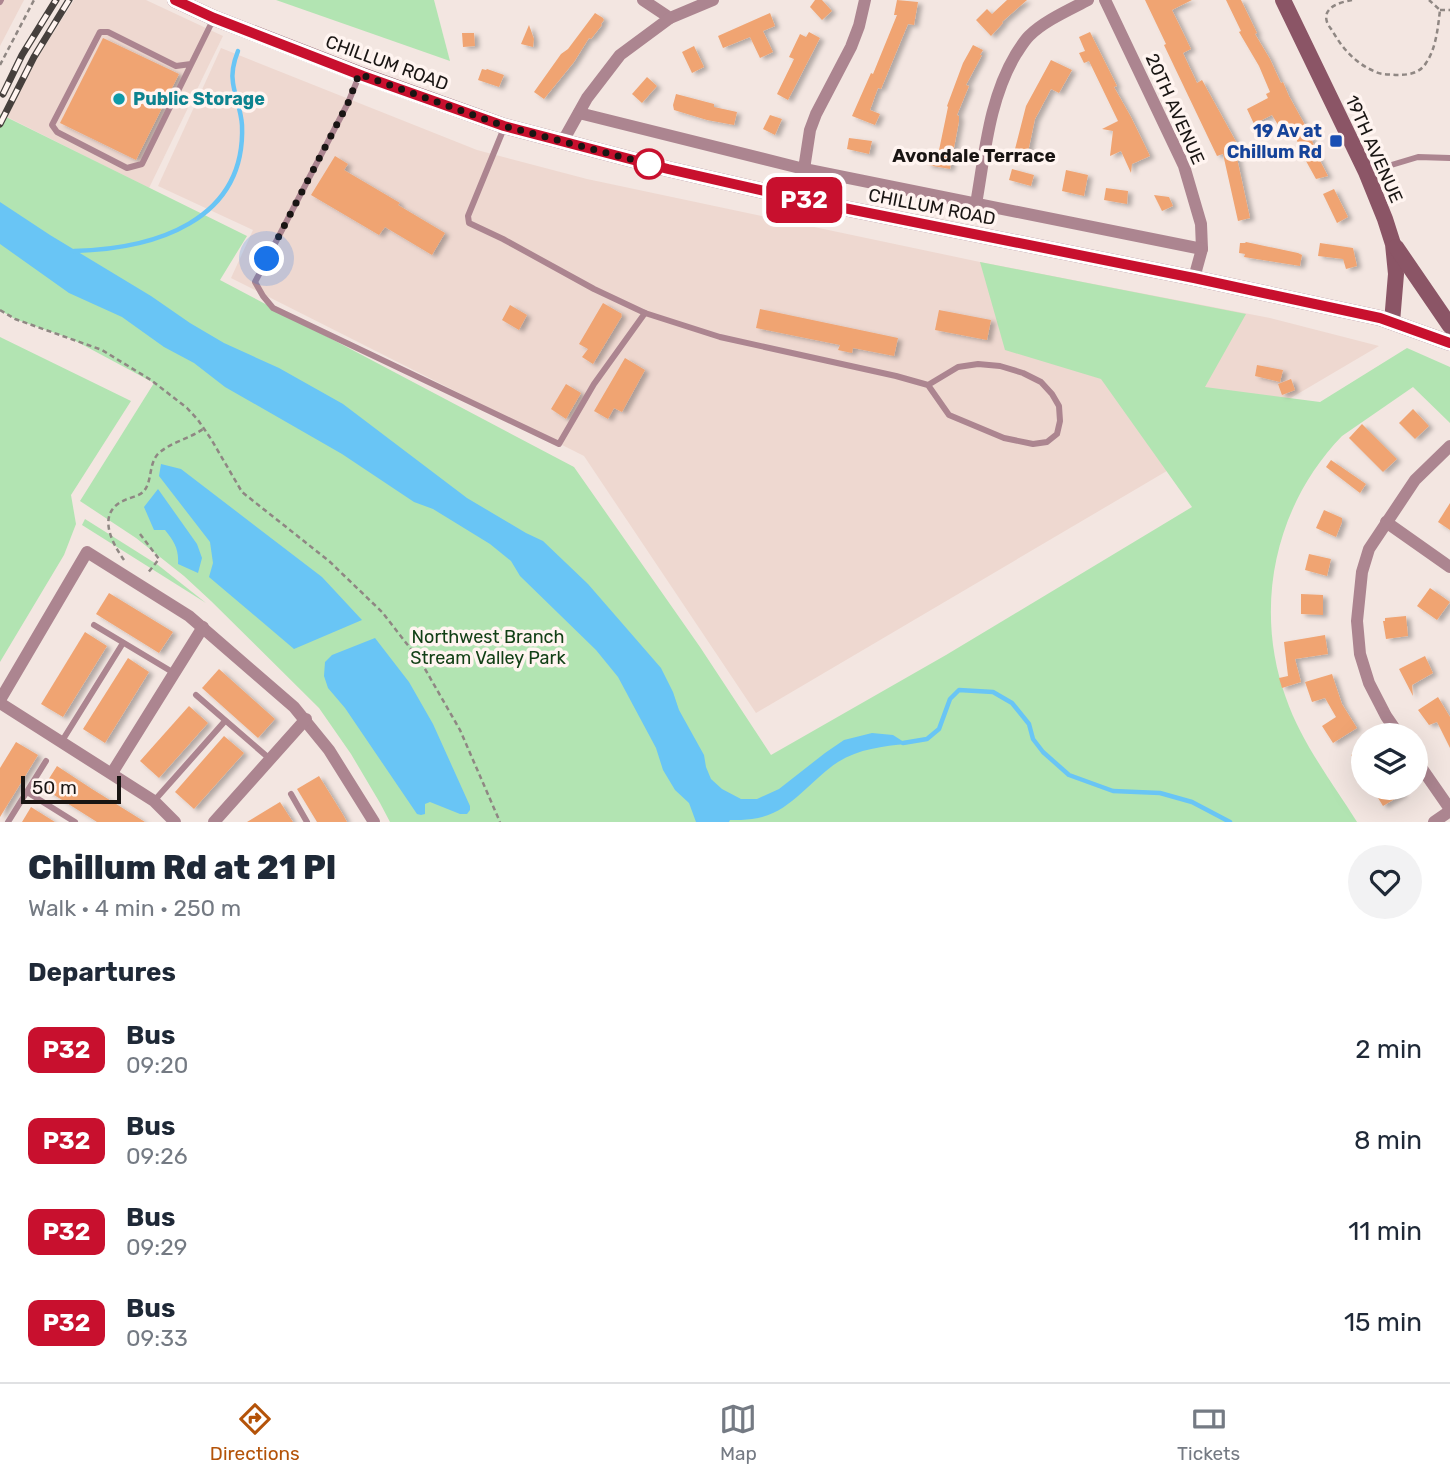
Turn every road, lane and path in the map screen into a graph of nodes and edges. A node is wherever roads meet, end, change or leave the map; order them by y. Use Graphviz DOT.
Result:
graph roads {
  1 [pos="34,0"];
  2 [pos="175,0"];
  3 [pos="643,0"];
  4 [pos="713,0"];
  5 [pos="865,0"];
  6 [pos="1088,0"];
  7 [pos="1105,0"];
  8 [pos="1283,0"];
  9 [pos="1352,0"];
  10 [pos="1429,0"];
  11 [pos="1440,10"];
  12 [pos="1450,10"];
  13 [pos="214,18"];
  14 [pos="670,18"];
  15 [pos="191,64"];
  16 [pos="0,65"];
  17 [pos="359,74"];
  18 [pos="579,113"];
  19 [pos="504,126"];
  20 [pos="563,141"];
  21 [pos="1450,158"];
  22 [pos="804,169"];
  23 [pos="1366,172"];
  24 [pos="976,204"];
  25 [pos="1393,244"];
  26 [pos="1202,249"];
  27 [pos="1194,278"];
  28 [pos="0,310"];
  29 [pos="645,313"];
  30 [pos="1392,322"];
  31 [pos="1450,326"];
  32 [pos="1450,343"];
  33 [pos="928,385"];
  34 [pos="204,428"];
  35 [pos="1450,446"];
  36 [pos="1386,522"];
  37 [pos="140,534"];
  38 [pos="132,565"];
  39 [pos="1450,567"];
  40 [pos="140,570"];
  41 [pos="94,625"];
  42 [pos="203,627"];
  43 [pos="123,643"];
  44 [pos="174,673"];
  45 [pos="196,695"];
  46 [pos="0,702"];
  47 [pos="306,719"];
  48 [pos="225,722"];
  49 [pos="1391,723"];
  50 [pos="62,741"];
  51 [pos="270,760"];
  52 [pos="46,761"];
  53 [pos="112,773"];
  54 [pos="1428,778"];
  55 [pos="27,792"];
  56 [pos="291,794"];
  57 [pos="154,801"];
  58 [pos="1450,810"];
  59 [pos="8,822"];
  60 [pos="75,822"];
  61 [pos="175,822"];
  62 [pos="214,822"];
  63 [pos="307,822"];
  64 [pos="374,822"];
  65 [pos="500,822"];
  66 [pos="1434,822"];
  1 -- 16 [label="path"];
  2 -- 13 [label="main road, CHILLUM ROAD"];
  3 -- 14 [label="street"];
  4 -- 14 [label="street"];
  5 -- 22 [label="street"];
  6 -- 24 [label="street"];
  7 -- 26 [label="street, 20TH AVENUE"];
  8 -- 23 [label="main road, 19TH AVENUE"];
  9 -- 11 [label="path"];
  10 -- 11 [label="path"];
  11 -- 12 [label="path"];
  13 -- 15 [label="lane"];
  13 -- 17 [label="main road, CHILLUM ROAD"];
  14 -- 18 [label="street"];
  15 -- 15 [label="lane"];
  17 -- 19 [label="main road, CHILLUM ROAD"];
  17 -- 29 [label="lane"];
  18 -- 20 [label="street"];
  18 -- 22 [label="street, CHILLUM ROAD"];
  19 -- 20 [label="main road, CHILLUM ROAD"];
  19 -- 29 [label="lane"];
  20 -- 27 [label="main road, CHILLUM ROAD"];
  21 -- 23 [label="lane"];
  22 -- 24 [label="street, CHILLUM ROAD"];
  23 -- 25 [label="main road, 19TH AVENUE"];
  24 -- 26 [label="street, CHILLUM ROAD"];
  25 -- 30 [label="main road, 19TH AVENUE"];
  25 -- 31 [label="main road"];
  26 -- 27 [label="street, 20TH AVENUE"];
  27 -- 30 [label="main road, CHILLUM ROAD"];
  28 -- 34 [label="path"];
  29 -- 33 [label="lane"];
  30 -- 32 [label="main road, CHILLUM ROAD"];
  33 -- 33 [label="lane"];
  34 -- 38 [label="path"];
  34 -- 65 [label="path"];
  35 -- 36 [label="street"];
  36 -- 39 [label="street"];
  36 -- 49 [label="street"];
  37 -- 40 [label="path"];
  41 -- 43 [label="lane"];
  42 -- 44 [label="street"];
  42 -- 46 [label="street"];
  42 -- 47 [label="street"];
  43 -- 44 [label="lane"];
  43 -- 50 [label="lane"];
  44 -- 53 [label="street"];
  45 -- 48 [label="lane"];
  46 -- 50 [label="street"];
  47 -- 51 [label="street"];
  47 -- 64 [label="street"];
  48 -- 51 [label="lane"];
  48 -- 57 [label="lane"];
  50 -- 53 [label="street"];
  51 -- 62 [label="street"];
  52 -- 55 [label="lane"];
  53 -- 57 [label="street"];
  54 -- 58 [label="street"];
  55 -- 59 [label="lane"];
  55 -- 60 [label="lane"];
  56 -- 63 [label="lane"];
  57 -- 61 [label="street"];
  58 -- 66 [label="street"];
}
